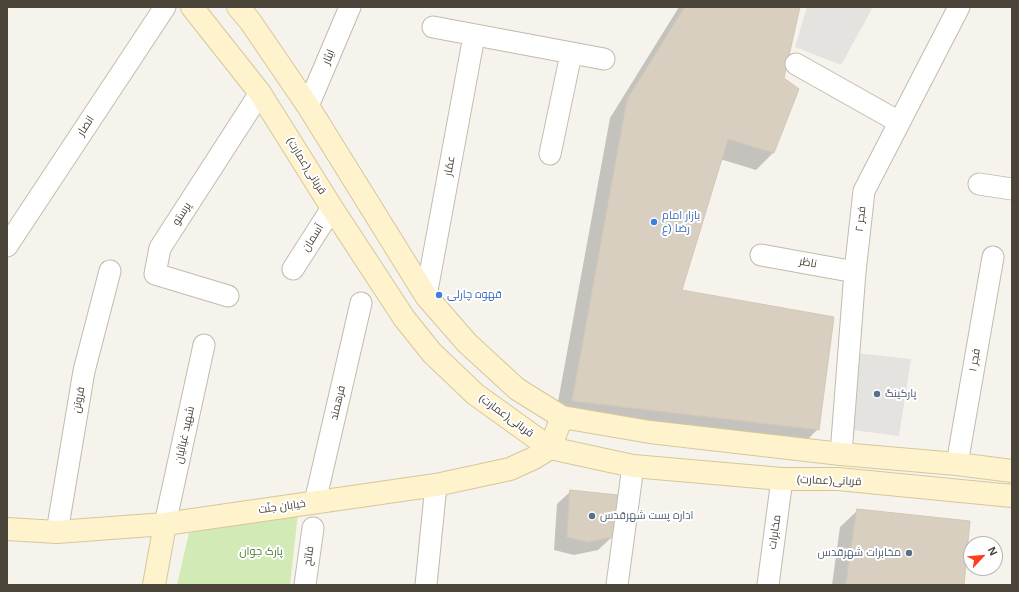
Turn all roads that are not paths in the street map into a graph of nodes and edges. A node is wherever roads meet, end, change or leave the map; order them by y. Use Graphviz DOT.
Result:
graph roads {
  1 [pos="165,7"];
  2 [pos="192,7"];
  3 [pos="350,7"];
  4 [pos="959,7"];
  5 [pos="247,12"];
  6 [pos="433,27"];
  7 [pos="474,36"];
  8 [pos="571,54"];
  9 [pos="604,60"];
  10 [pos="796,64"];
  11 [pos="260,93"];
  12 [pos="308,106"];
  13 [pos="899,122"];
  14 [pos="550,154"];
  15 [pos="979,184"];
  16 [pos="1012,189"];
  17 [pos="332,208"];
  18 [pos="7,246"];
  19 [pos="761,255"];
  20 [pos="993,257"];
  21 [pos="293,269"];
  22 [pos="110,271"];
  23 [pos="855,272"];
  24 [pos="228,296"];
  25 [pos="426,296"];
  26 [pos="361,303"];
  27 [pos="204,345"];
  28 [pos="562,417"];
  29 [pos="550,448"];
  30 [pos="841,454"];
  31 [pos="957,464"];
  32 [pos="633,466"];
  33 [pos="1012,470"];
  34 [pos="782,479"];
  35 [pos="838,479"];
  36 [pos="436,485"];
  37 [pos="1012,496"];
  38 [pos="315,502"];
  39 [pos="165,524"];
  40 [pos="313,528"];
  41 [pos="7,529"];
  42 [pos="57,532"];
  43 [pos="154,585"];
  44 [pos="305,585"];
  45 [pos="426,585"];
  46 [pos="617,585"];
  47 [pos="768,585"];
  1 -- 18 [label="street, انصار"];
  2 -- 11 [label="main road, (عمارت)قربانی"];
  3 -- 12 [label="street, ایثار"];
  4 -- 13 [label="street, فجر ۲"];
  5 -- 12 [label="main road"];
  6 -- 7 [label="street"];
  7 -- 8 [label="street"];
  7 -- 25 [label="street, عمّار"];
  8 -- 9 [label="street"];
  8 -- 14 [label="street"];
  10 -- 13 [label="street"];
  11 -- 17 [label="main road, (عمارت)قربانی"];
  11 -- 24 [label="street, پرستو"];
  12 -- 25 [label="main road"];
  13 -- 23 [label="street, فجر ۲"];
  15 -- 16 [label="street"];
  17 -- 21 [label="street, آسمان"];
  17 -- 29 [label="main road, (عمارت)قربانی"];
  19 -- 23 [label="street, ناظر"];
  20 -- 31 [label="street, فجر ۱"];
  22 -- 42 [label="street, فروتن"];
  23 -- 30 [label="street, فجر ۲"];
  25 -- 28 [label="main road"];
  26 -- 38 [label="street, فرهمند"];
  27 -- 39 [label="street, شهید غیاثیان"];
  28 -- 29 [label="main road"];
  28 -- 30 [label="main road"];
  29 -- 32 [label="main road, (عمارت)قربانی"];
  29 -- 36 [label="main road, خیابان جنّت"];
  30 -- 31 [label="main road"];
  30 -- 35 [label="main road"];
  31 -- 33 [label="main road"];
  32 -- 34 [label="main road, (عمارت)قربانی"];
  32 -- 46 [label="street"];
  34 -- 35 [label="main road, (عمارت)قربانی"];
  34 -- 47 [label="street, مخابرات"];
  35 -- 37 [label="main road, (عمارت)قربانی"];
  36 -- 38 [label="main road, خیابان جنّت"];
  36 -- 45 [label="street"];
  38 -- 39 [label="main road, خیابان جنّت"];
  39 -- 42 [label="main road, خیابان جنّت"];
  39 -- 43 [label="main road"];
  40 -- 44 [label="street, فاتح"];
  41 -- 42 [label="main road, خیابان جنّت"];
}
